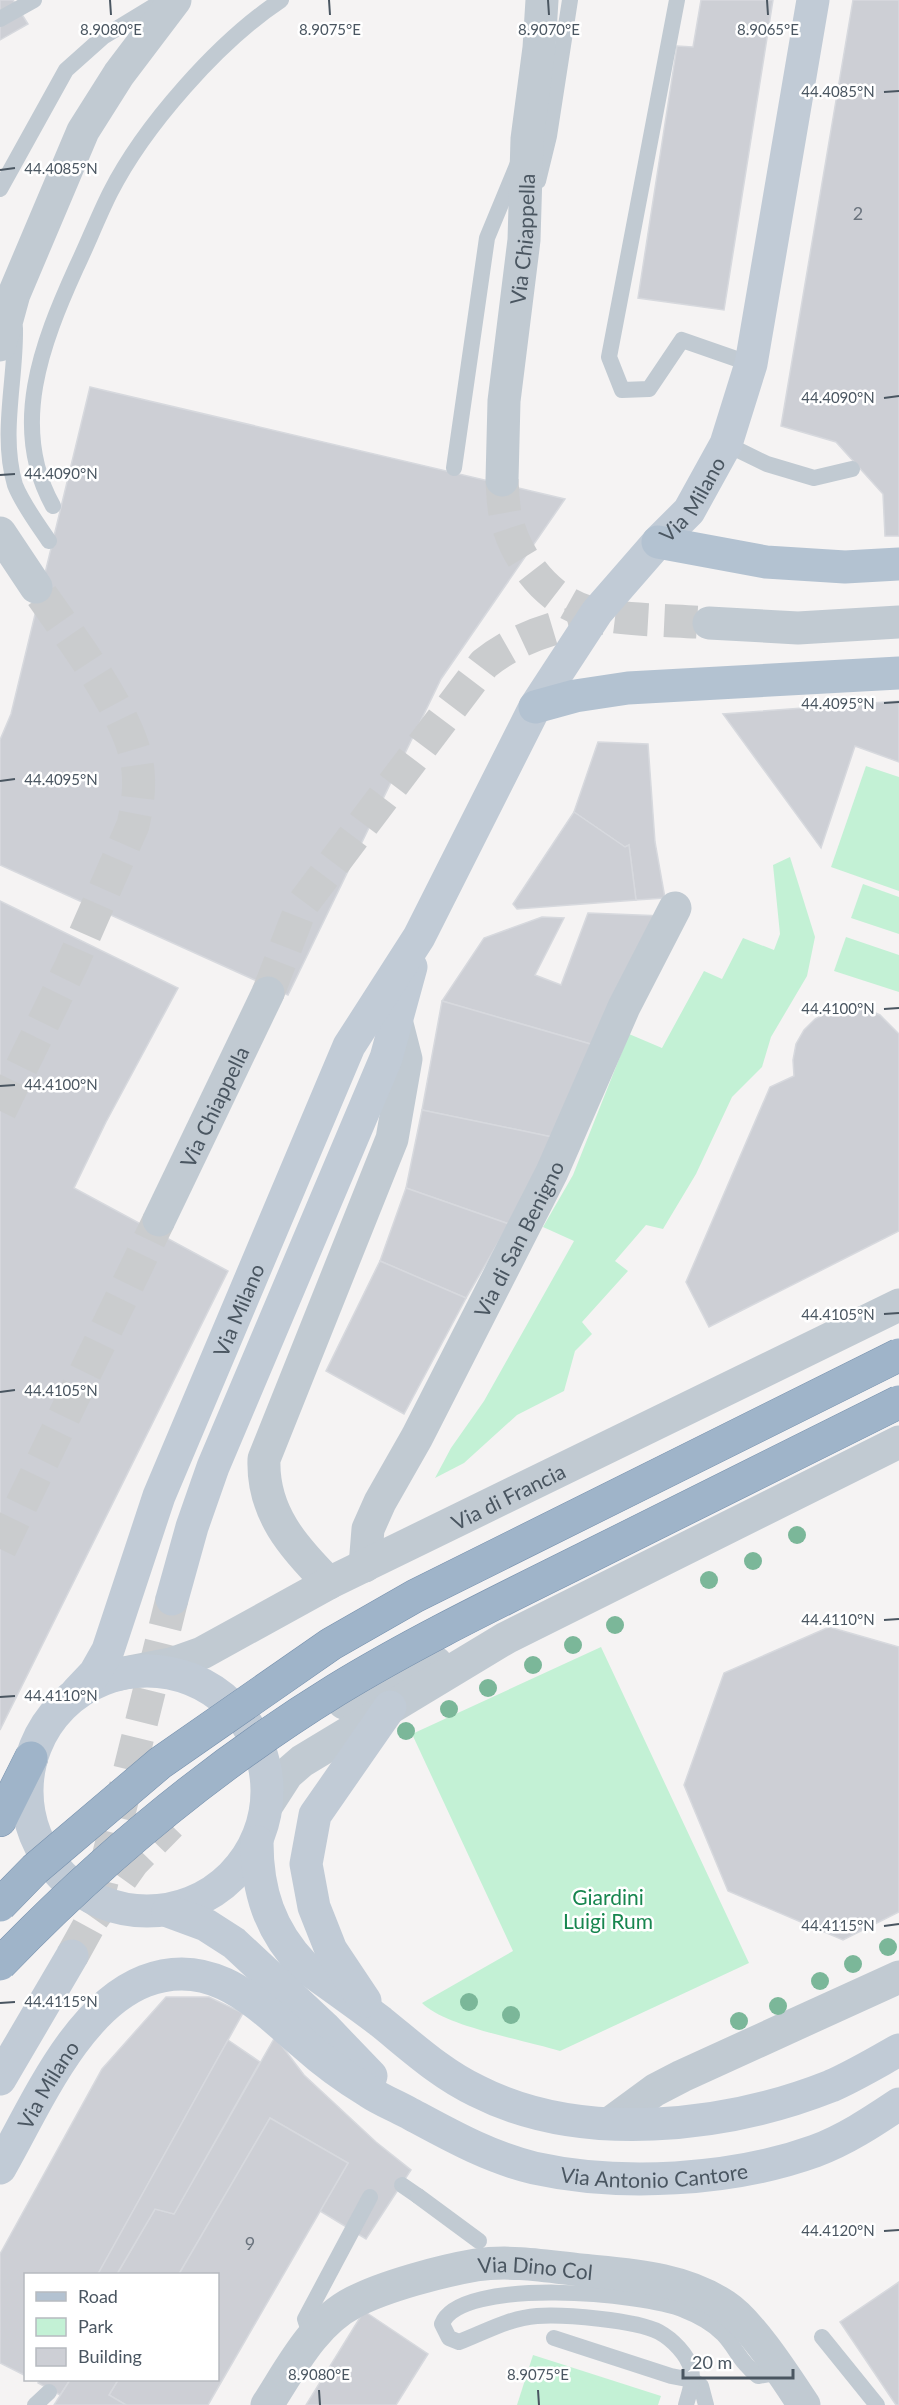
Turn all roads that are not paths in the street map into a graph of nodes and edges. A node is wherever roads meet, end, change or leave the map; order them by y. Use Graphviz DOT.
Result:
graph roads {
  1 [pos="34,0"];
  2 [pos="165,0"];
  3 [pos="175,0"];
  4 [pos="280,0"];
  5 [pos="542,0"];
  6 [pos="570,0"];
  7 [pos="677,0"];
  8 [pos="813,0"];
  9 [pos="0,20"];
  10 [pos="527,139"];
  11 [pos="0,189"];
  12 [pos="524,240"];
  13 [pos="8,348"];
  14 [pos="751,364"];
  15 [pos="31,421"];
  16 [pos="726,444"];
  17 [pos="454,468"];
  18 [pos="852,469"];
  19 [pos="502,480"];
  20 [pos="53,506"];
  21 [pos="0,533"];
  22 [pos="49,540"];
  23 [pos="658,542"];
  24 [pos="899,564"];
  25 [pos="36,587"];
  26 [pos="899,622"];
  27 [pos="709,623"];
  28 [pos="899,673"];
  29 [pos="534,707"];
  30 [pos="675,908"];
  31 [pos="419,936"];
  32 [pos="268,993"];
  33 [pos="396,1020"];
  34 [pos="159,1220"];
  35 [pos="899,1305"];
  36 [pos="899,1355"];
  37 [pos="899,1402"];
  38 [pos="899,1442"];
  39 [pos="365,1566"];
  40 [pos="329,1583"];
  41 [pos="172,1599"];
  42 [pos="506,1638"];
  43 [pos="114,1675"];
  44 [pos="77,1692"];
  45 [pos="390,1707"];
  46 [pos="266,1749"];
  47 [pos="31,1758"];
  48 [pos="267,1805"];
  49 [pos="0,1820"];
  50 [pos="35,1838"];
  51 [pos="257,1842"];
  52 [pos="0,1905"];
  53 [pos="168,1911"];
  54 [pos="72,1956"];
  55 [pos="0,1964"];
  56 [pos="168,1975"];
  57 [pos="899,1977"];
  58 [pos="0,1980"];
  59 [pos="378,2020"];
  60 [pos="899,2050"];
  61 [pos="0,2079"];
  62 [pos="899,2104"];
  63 [pos="407,2112"];
  64 [pos="610,2123"];
  65 [pos="0,2168"];
  66 [pos="402,2185"];
  67 [pos="370,2197"];
  68 [pos="509,2263"];
  69 [pos="311,2337"];
  70 [pos="822,2337"];
  71 [pos="554,2338"];
  72 [pos="781,2372"];
  73 [pos="692,2380"];
  74 [pos="49,2392"];
  75 [pos="35,2405"];
  76 [pos="267,2405"];
  77 [pos="686,2405"];
  78 [pos="706,2405"];
  79 [pos="804,2405"];
  80 [pos="877,2405"];
  1 -- 9 [label="lane"];
  2 -- 11 [label="lane"];
  3 -- 13 [label="street"];
  4 -- 15 [label="lane"];
  5 -- 10 [label="street, Via Chiappella"];
  6 -- 12 [label="lane"];
  7 -- 14 [label="lane"];
  8 -- 14 [label="main road, Via Milano"];
  10 -- 12 [label="street, Via Chiappella"];
  10 -- 17 [label="lane"];
  12 -- 19 [label="street, Via Chiappella"];
  13 -- 15 [label="lane"];
  13 -- 22 [label="lane"];
  14 -- 16 [label="main road, Via Milano"];
  15 -- 20 [label="lane"];
  16 -- 18 [label="lane"];
  16 -- 23 [label="main road, Via Milano"];
  21 -- 25 [label="street"];
  23 -- 24 [label="main road"];
  23 -- 29 [label="main road, Via Milano"];
  26 -- 27 [label="street"];
  28 -- 29 [label="main road"];
  29 -- 31 [label="main road, Via Milano"];
  30 -- 39 [label="street, Via di San Benigno"];
  31 -- 33 [label="main road, Via Milano"];
  31 -- 44 [label="main road, Via Milano"];
  32 -- 34 [label="street, Via Chiappella"];
  33 -- 40 [label="street, Via Milano"];
  33 -- 41 [label="main road, Via Milano"];
  35 -- 39 [label="street, Via di Francia"];
  36 -- 52 [label="highway, bridge"];
  37 -- 55 [label="highway, bridge"];
  38 -- 42 [label="street"];
  39 -- 40 [label="street, Via di Francia"];
  40 -- 43 [label="street, Via di Francia"];
  42 -- 45 [label="street"];
  42 -- 46 [label="street"];
  43 -- 44 [label="main road"];
  43 -- 48 [label="main road"];
  44 -- 47 [label="main road, Via Milano"];
  45 -- 48 [label="street"];
  45 -- 59 [label="main road"];
  47 -- 49 [label="highway"];
  47 -- 50 [label="main road, Via Milano"];
  48 -- 51 [label="main road"];
  50 -- 53 [label="main road"];
  50 -- 58 [label="main road"];
  51 -- 53 [label="main road"];
  51 -- 59 [label="main road"];
  53 -- 63 [label="main road, Via Antonio Cantore"];
  54 -- 61 [label="main road"];
  56 -- 63 [label="main road, Via Antonio Cantore"];
  56 -- 65 [label="main road, Via Milano"];
  57 -- 64 [label="street"];
  59 -- 64 [label="main road"];
  60 -- 64 [label="main road"];
  62 -- 63 [label="main road, Via Antonio Cantore"];
  66 -- 68 [label="lane, bridge"];
  67 -- 69 [label="lane"];
  68 -- 69 [label="street, Via Dino Col"];
  68 -- 72 [label="street, Via Dino Col"];
  69 -- 76 [label="street, Via Dino Col"];
  70 -- 80 [label="lane"];
  71 -- 73 [label="lane"];
  72 -- 73 [label="lane"];
  72 -- 79 [label="street, Via Dino Col"];
  73 -- 77 [label="lane"];
  73 -- 78 [label="lane"];
  74 -- 75 [label="lane"];
}
